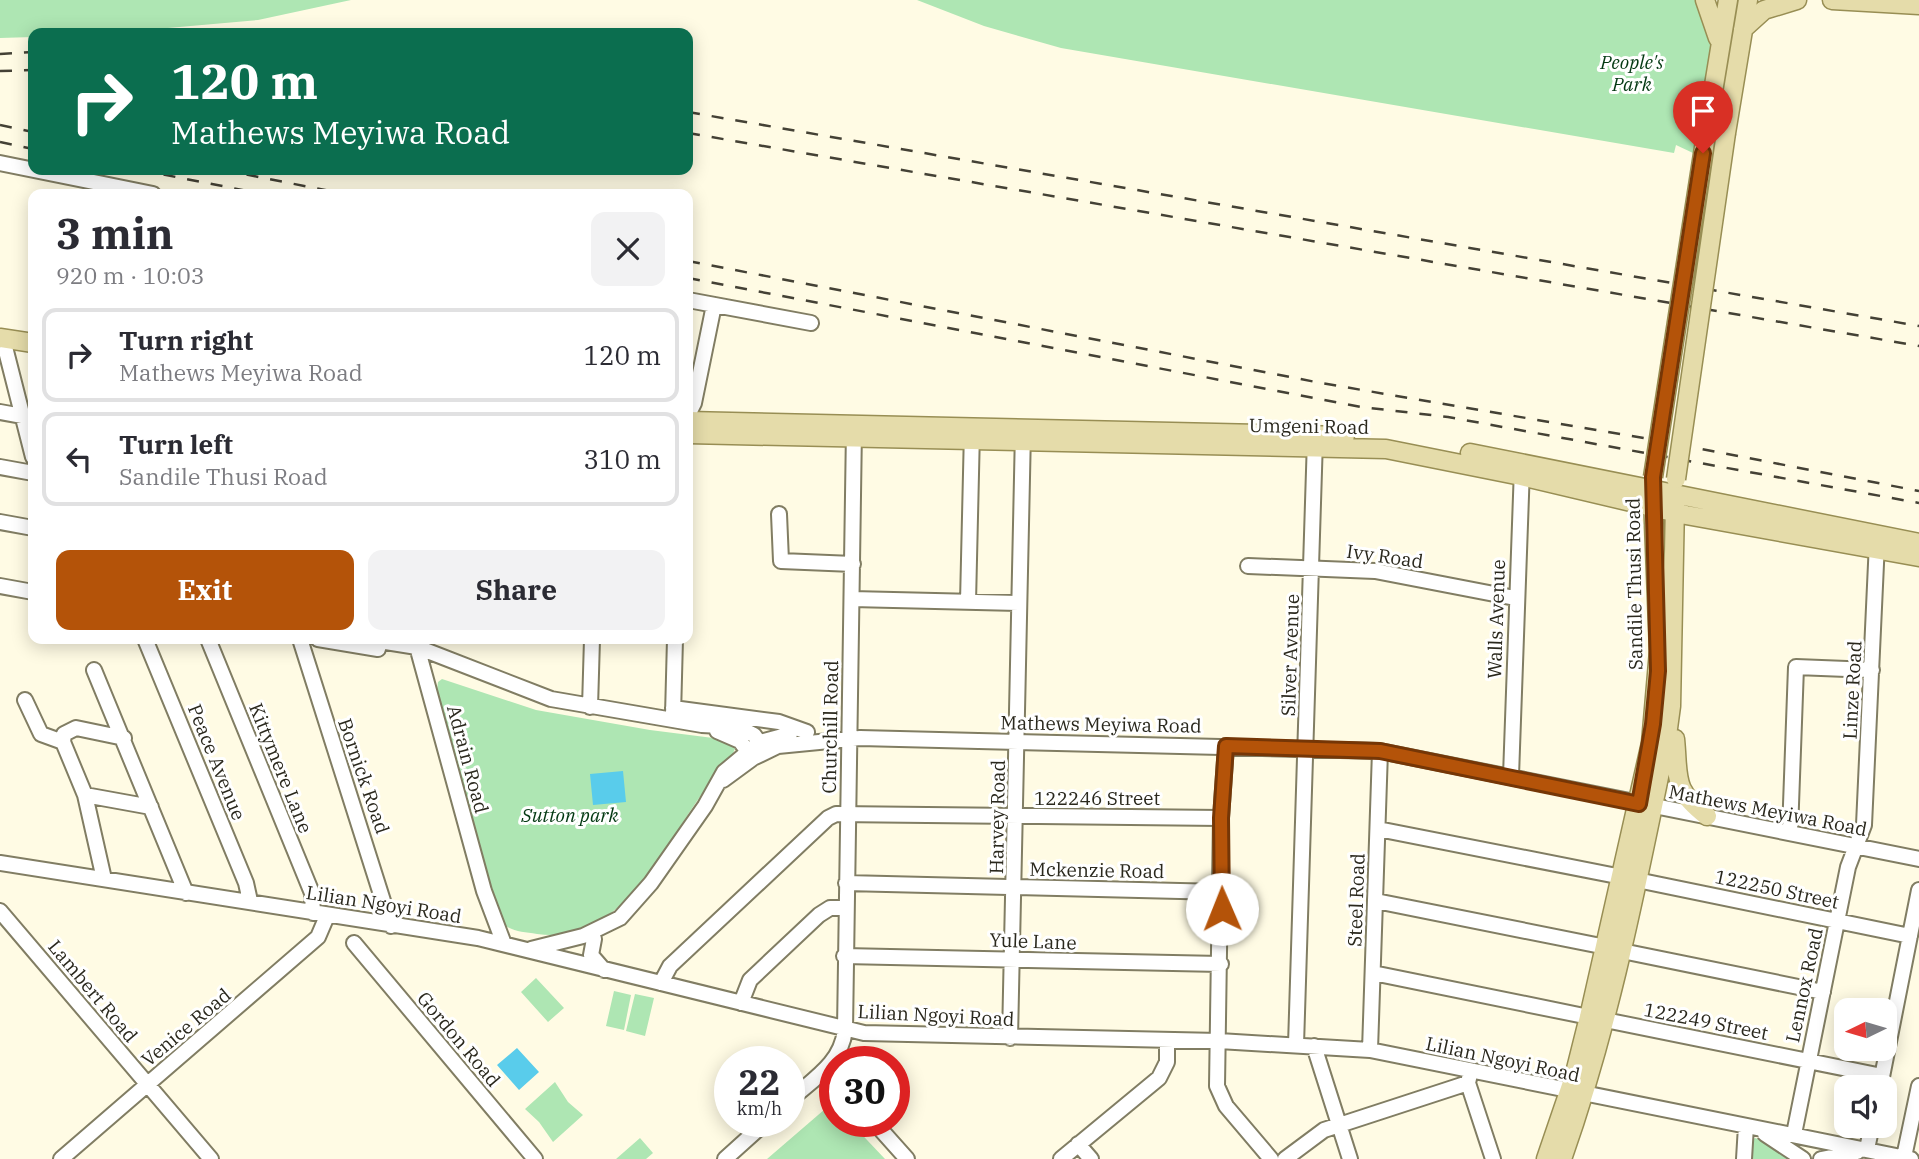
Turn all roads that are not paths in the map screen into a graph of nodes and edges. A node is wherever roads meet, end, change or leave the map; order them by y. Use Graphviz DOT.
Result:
graph roads {
  1 [pos="1705,0"];
  2 [pos="1728,0"];
  3 [pos="1748,0"];
  4 [pos="1797,0"];
  5 [pos="1832,0"];
  6 [pos="1919,5"];
  7 [pos="1743,29"];
  8 [pos="1721,48"];
  9 [pos="0,163"];
  10 [pos="28,169"];
  11 [pos="59,175"];
  12 [pos="128,189"];
  13 [pos="693,301"];
  14 [pos="714,304"];
  15 [pos="811,323"];
  16 [pos="28,343"];
  17 [pos="2,346"];
  18 [pos="28,354"];
  19 [pos="693,405"];
  20 [pos="0,412"];
  21 [pos="28,417"];
  22 [pos="693,421"];
  23 [pos="780,429"];
  24 [pos="854,432"];
  25 [pos="972,433"];
  26 [pos="693,434"];
  27 [pos="1023,434"];
  28 [pos="1315,440"];
  29 [pos="0,467"];
  30 [pos="1522,470"];
  31 [pos="28,472"];
  32 [pos="1653,483"];
  33 [pos="1676,486"];
  34 [pos="1654,509"];
  35 [pos="1675,513"];
  36 [pos="779,514"];
  37 [pos="0,522"];
  38 [pos="28,527"];
  39 [pos="1877,542"];
  40 [pos="1919,543"];
  41 [pos="1919,557"];
  42 [pos="853,564"];
  43 [pos="1248,566"];
  44 [pos="1312,569"];
  45 [pos="0,586"];
  46 [pos="28,591"];
  47 [pos="1516,598"];
  48 [pos="852,599"];
  49 [pos="968,602"];
  50 [pos="1020,603"];
  51 [pos="147,644"];
  52 [pos="210,644"];
  53 [pos="302,644"];
  54 [pos="369,644"];
  55 [pos="394,644"];
  56 [pos="592,644"];
  57 [pos="675,644"];
  58 [pos="420,649"];
  59 [pos="94,670"];
  60 [pos="1872,670"];
  61 [pos="25,701"];
  62 [pos="590,707"];
  63 [pos="673,714"];
  64 [pos="1671,715"];
  65 [pos="807,732"];
  66 [pos="853,737"];
  67 [pos="124,738"];
  68 [pos="1018,741"];
  69 [pos="64,742"];
  70 [pos="1226,746"];
  71 [pos="1306,747"];
  72 [pos="757,750"];
  73 [pos="1380,751"];
  74 [pos="1511,776"];
  75 [pos="85,795"];
  76 [pos="1646,806"];
  77 [pos="151,807"];
  78 [pos="848,812"];
  79 [pos="1707,816"];
  80 [pos="1017,817"];
  81 [pos="1221,818"];
  82 [pos="1378,829"];
  83 [pos="1790,832"];
  84 [pos="1856,846"];
  85 [pos="1919,859"];
  86 [pos="0,863"];
  87 [pos="1630,878"];
  88 [pos="104,879"];
  89 [pos="846,883"];
  90 [pos="1014,888"];
  91 [pos="1919,890"];
  92 [pos="484,891"];
  93 [pos="1221,892"];
  94 [pos="186,893"];
  95 [pos="250,901"];
  96 [pos="1376,901"];
  97 [pos="846,908"];
  98 [pos="0,911"];
  99 [pos="320,915"];
  100 [pos="1837,921"];
  101 [pos="611,924"];
  102 [pos="391,926"];
  103 [pos="1910,936"];
  104 [pos="478,938"];
  105 [pos="594,939"];
  106 [pos="354,943"];
  107 [pos="503,944"];
  108 [pos="1614,949"];
  109 [pos="529,950"];
  110 [pos="844,956"];
  111 [pos="564,959"];
  112 [pos="1012,959"];
  113 [pos="1221,964"];
  114 [pos="604,970"];
  115 [pos="1373,973"];
  116 [pos="662,983"];
  117 [pos="1823,992"];
  118 [pos="741,1003"];
  119 [pos="1597,1019"];
  120 [pos="845,1030"];
  121 [pos="1010,1038"];
  122 [pos="1167,1040"];
  123 [pos="1219,1041"];
  124 [pos="1296,1045"];
  125 [pos="842,1046"];
  126 [pos="1314,1046"];
  127 [pos="1370,1050"];
  128 [pos="1808,1061"];
  129 [pos="1859,1075"];
  130 [pos="1882,1075"];
  131 [pos="1469,1078"];
  132 [pos="148,1085"];
  133 [pos="1919,1086"];
  134 [pos="1577,1094"];
  135 [pos="1339,1124"];
  136 [pos="1750,1127"];
  137 [pos="1794,1134"];
  138 [pos="749,1137"];
  139 [pos="887,1137"];
  140 [pos="1871,1138"];
  141 [pos="1078,1144"];
  142 [pos="1871,1150"];
  143 [pos="1907,1158"];
  144 [pos="61,1159"];
  145 [pos="211,1159"];
  146 [pos="535,1159"];
  147 [pos="725,1159"];
  148 [pos="907,1159"];
  149 [pos="1061,1159"];
  150 [pos="1091,1159"];
  151 [pos="1271,1159"];
  152 [pos="1285,1159"];
  153 [pos="1350,1159"];
  154 [pos="1493,1159"];
  155 [pos="1546,1159"];
  156 [pos="1562,1159"];
  157 [pos="1744,1159"];
  158 [pos="1803,1159"];
  159 [pos="1821,1159"];
  1 -- 8 [label="main road"];
  2 -- 8 [label="main road, Sandile Thusi Road"];
  3 -- 7 [label="main road, Sandile Thusi Road"];
  4 -- 7 [label="main road"];
  5 -- 6 [label="main road"];
  7 -- 33 [label="main road, Sandile Thusi Road, bridge"];
  8 -- 32 [label="main road, Sandile Thusi Road, bridge"];
  9 -- 10 [label="street"];
  11 -- 12 [label="street"];
  13 -- 14 [label="street"];
  14 -- 15 [label="street"];
  14 -- 19 [label="street"];
  16 -- 17 [label="main road"];
  17 -- 18 [label="main road"];
  17 -- 21 [label="street"];
  20 -- 21 [label="street"];
  22 -- 23 [label="main road, Umgeni Road"];
  23 -- 24 [label="main road, Umgeni Road"];
  23 -- 26 [label="main road, Umgeni Road"];
  24 -- 25 [label="main road, Umgeni Road"];
  24 -- 42 [label="street, Churchill Road"];
  25 -- 27 [label="main road, Umgeni Road"];
  25 -- 49 [label="street"];
  27 -- 28 [label="main road, Umgeni Road"];
  27 -- 50 [label="street, Harvey Road"];
  28 -- 30 [label="main road, Umgeni Road"];
  28 -- 44 [label="street, Silver Avenue"];
  29 -- 31 [label="street"];
  30 -- 32 [label="main road, Umgeni Road"];
  30 -- 34 [label="main road, Umgeni Road"];
  30 -- 47 [label="street, Walls Avenue"];
  32 -- 33 [label="main road, Umgeni Road"];
  32 -- 34 [label="main road, Sandile Thusi Road"];
  33 -- 35 [label="main road, Sandile Thusi Road"];
  33 -- 39 [label="main road, Umgeni Road"];
  34 -- 35 [label="main road, Umgeni Road"];
  34 -- 76 [label="main road, Sandile Thusi Road"];
  35 -- 39 [label="main road, Umgeni Road"];
  35 -- 64 [label="main road, Sandile Thusi Road"];
  36 -- 42 [label="street"];
  37 -- 38 [label="street"];
  39 -- 40 [label="main road, Umgeni Road"];
  39 -- 41 [label="main road, Umgeni Road"];
  39 -- 60 [label="street, Linze Road"];
  42 -- 48 [label="street, Churchill Road"];
  43 -- 44 [label="street, Ivy Road"];
  44 -- 47 [label="street, Ivy Road"];
  44 -- 71 [label="street, Silver Avenue"];
  45 -- 46 [label="street"];
  47 -- 74 [label="street, Walls Avenue"];
  48 -- 49 [label="street"];
  48 -- 66 [label="street, Churchill Road"];
  49 -- 50 [label="street"];
  50 -- 68 [label="street, Harvey Road"];
  51 -- 95 [label="street, Peace Avenue"];
  52 -- 99 [label="street, Kittymere Lane"];
  53 -- 102 [label="street, Bornick Road"];
  54 -- 58 [label="street"];
  55 -- 58 [label="street"];
  56 -- 62 [label="street"];
  57 -- 63 [label="street"];
  58 -- 62 [label="street"];
  58 -- 92 [label="street, Adrain Road"];
  59 -- 67 [label="street"];
  60 -- 83 [label="street"];
  60 -- 84 [label="street, Linze Road"];
  61 -- 69 [label="street"];
  62 -- 63 [label="street"];
  63 -- 65 [label="street"];
  63 -- 72 [label="street"];
  64 -- 76 [label="main road, Sandile Thusi Road"];
  64 -- 79 [label="main road"];
  65 -- 66 [label="street, Mathews Meyiwa Road"];
  65 -- 72 [label="street, Mathews Meyiwa Road"];
  66 -- 68 [label="street, Mathews Meyiwa Road"];
  66 -- 72 [label="street, Mathews Meyiwa Road"];
  66 -- 78 [label="street, Churchill Road"];
  67 -- 69 [label="street"];
  67 -- 77 [label="street"];
  68 -- 70 [label="street, Mathews Meyiwa Road"];
  68 -- 80 [label="street, Harvey Road"];
  69 -- 75 [label="street"];
  70 -- 71 [label="street, Mathews Meyiwa Road"];
  70 -- 81 [label="street"];
  71 -- 73 [label="street, Mathews Meyiwa Road"];
  71 -- 124 [label="street, Silver Avenue"];
  72 -- 101 [label="street"];
  73 -- 74 [label="street, Mathews Meyiwa Road"];
  73 -- 82 [label="street, Steel Road"];
  74 -- 76 [label="street, Mathews Meyiwa Road"];
  75 -- 77 [label="street"];
  75 -- 88 [label="street"];
  76 -- 79 [label="street, Mathews Meyiwa Road"];
  76 -- 87 [label="main road, Sandile Thusi Road"];
  77 -- 94 [label="street"];
  78 -- 80 [label="street, 122246 Street"];
  78 -- 89 [label="street, Churchill Road"];
  78 -- 116 [label="street"];
  79 -- 83 [label="street, Mathews Meyiwa Road"];
  80 -- 81 [label="street, 122246 Street"];
  80 -- 90 [label="street, Harvey Road"];
  81 -- 93 [label="street"];
  82 -- 87 [label="street, 122250 Street"];
  82 -- 96 [label="street, Steel Road"];
  83 -- 84 [label="street, Mathews Meyiwa Road"];
  84 -- 85 [label="street, Mathews Meyiwa Road"];
  84 -- 100 [label="street, Lennox Road"];
  86 -- 88 [label="street, Lilian Ngoyi Road"];
  87 -- 100 [label="street, 122250 Street"];
  87 -- 108 [label="main road, Sandile Thusi Road"];
  88 -- 94 [label="street, Lilian Ngoyi Road"];
  89 -- 90 [label="street, Mckenzie Road"];
  89 -- 97 [label="street, Churchill Road"];
  90 -- 93 [label="street, Mckenzie Road"];
  90 -- 112 [label="street, Harvey Road"];
  91 -- 103 [label="street"];
  92 -- 104 [label="street, Adrain Road"];
  92 -- 107 [label="street, Adrain Road"];
  93 -- 113 [label="street"];
  94 -- 95 [label="street, Lilian Ngoyi Road"];
  95 -- 99 [label="street, Lilian Ngoyi Road"];
  96 -- 108 [label="street"];
  96 -- 115 [label="street, Steel Road"];
  97 -- 110 [label="street, Churchill Road"];
  97 -- 118 [label="street"];
  98 -- 132 [label="street, Lambert Road"];
  99 -- 102 [label="street, Lilian Ngoyi Road"];
  99 -- 132 [label="street, Venice Road"];
  100 -- 103 [label="street, 122250 Street"];
  100 -- 117 [label="street, Lennox Road"];
  101 -- 105 [label="street"];
  101 -- 109 [label="street"];
  102 -- 104 [label="street, Lilian Ngoyi Road"];
  103 -- 130 [label="street"];
  104 -- 107 [label="street, Lilian Ngoyi Road"];
  105 -- 111 [label="street"];
  105 -- 114 [label="street"];
  106 -- 146 [label="street, Gordon Road"];
  107 -- 109 [label="street, Lilian Ngoyi Road"];
  108 -- 117 [label="street"];
  108 -- 119 [label="main road, Sandile Thusi Road"];
  109 -- 111 [label="street, Lilian Ngoyi Road"];
  110 -- 112 [label="street, Yule Lane"];
  110 -- 120 [label="street, Churchill Road"];
  111 -- 114 [label="street, Lilian Ngoyi Road"];
  112 -- 113 [label="street, Yule Lane"];
  112 -- 121 [label="street, Harvey Road"];
  113 -- 123 [label="street"];
  114 -- 116 [label="street, Lilian Ngoyi Road"];
  115 -- 119 [label="street, 122249 Street"];
  115 -- 127 [label="street, Steel Road"];
  116 -- 118 [label="street, Lilian Ngoyi Road"];
  117 -- 128 [label="street, Lennox Road"];
  118 -- 120 [label="street, Lilian Ngoyi Road"];
  119 -- 128 [label="street, 122249 Street"];
  119 -- 134 [label="main road, Sandile Thusi Road"];
  120 -- 121 [label="street, Lilian Ngoyi Road"];
  120 -- 125 [label="street"];
  121 -- 122 [label="street, Lilian Ngoyi Road"];
  122 -- 123 [label="street, Lilian Ngoyi Road"];
  122 -- 141 [label="street"];
  123 -- 124 [label="street, Lilian Ngoyi Road"];
  123 -- 151 [label="street"];
  124 -- 126 [label="street, Lilian Ngoyi Road"];
  126 -- 127 [label="street, Lilian Ngoyi Road"];
  126 -- 135 [label="street"];
  127 -- 131 [label="street, Lilian Ngoyi Road"];
  128 -- 129 [label="street, 122249 Street"];
  128 -- 137 [label="street, Lennox Road"];
  131 -- 134 [label="street, Lilian Ngoyi Road"];
  131 -- 135 [label="street"];
  131 -- 154 [label="street"];
  132 -- 144 [label="street, Venice Road"];
  132 -- 145 [label="street, Lambert Road"];
  133 -- 143 [label="street"];
  134 -- 136 [label="street, Lilian Ngoyi Road"];
  134 -- 155 [label="main road, Sandile Thusi Road"];
  134 -- 156 [label="main road, Sandile Thusi Road"];
  135 -- 152 [label="street"];
  135 -- 153 [label="street"];
  136 -- 137 [label="street, Lilian Ngoyi Road"];
  136 -- 157 [label="street"];
  136 -- 158 [label="street, Lilian Ngoyi Road"];
  137 -- 142 [label="street, Lilian Ngoyi Road"];
  138 -- 147 [label="street"];
  139 -- 148 [label="street"];
  140 -- 142 [label="street"];
  141 -- 149 [label="street"];
  141 -- 150 [label="street"];
  142 -- 143 [label="street, Lilian Ngoyi Road"];
  142 -- 159 [label="street"];
}
